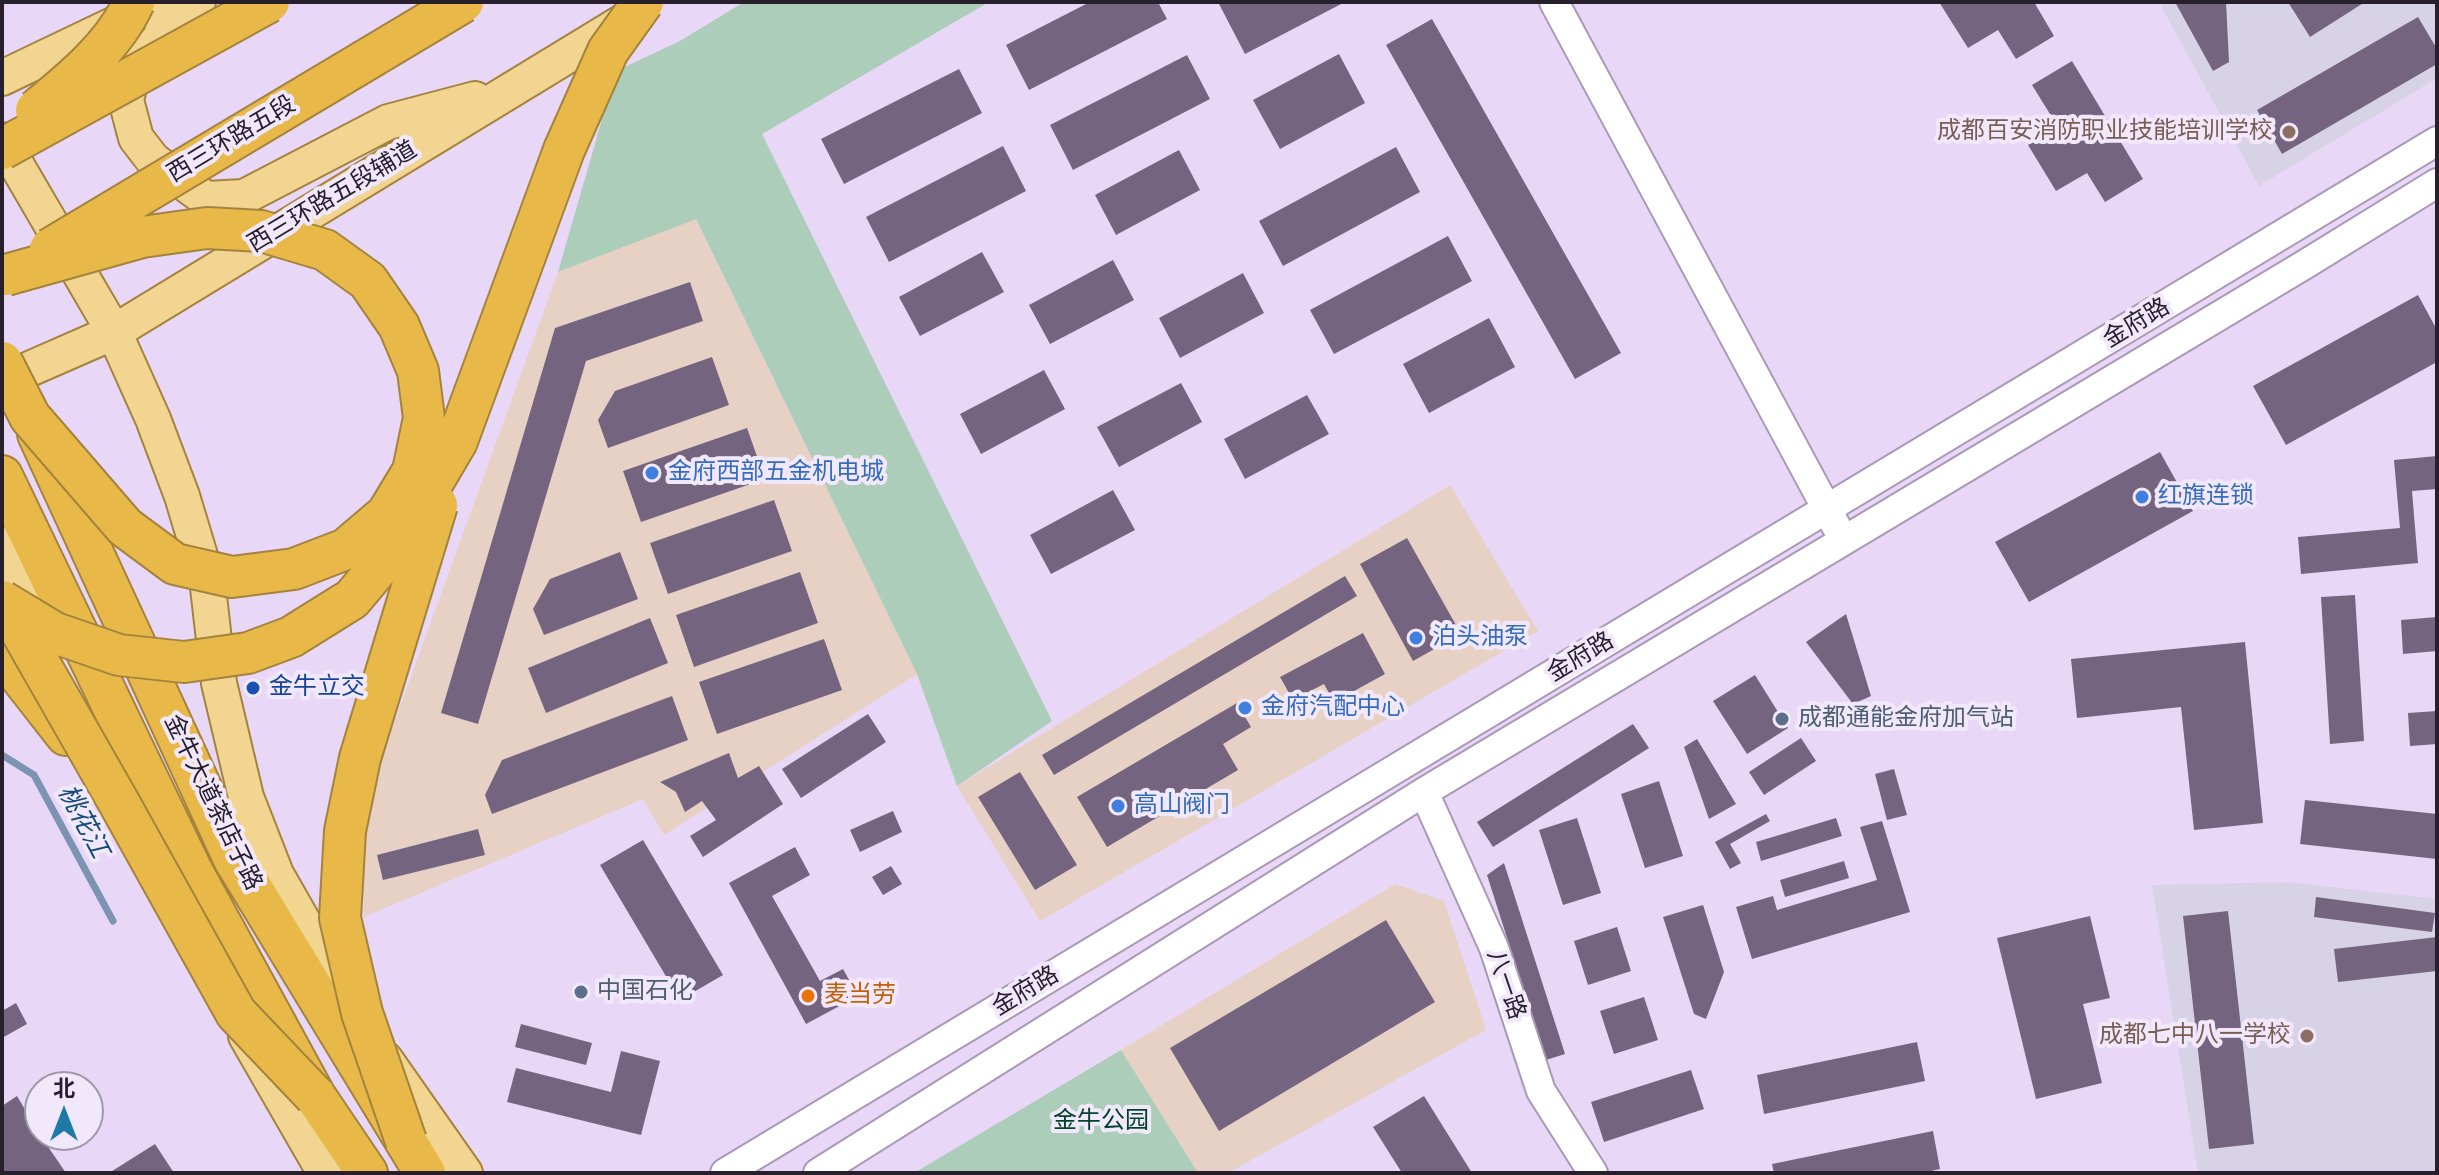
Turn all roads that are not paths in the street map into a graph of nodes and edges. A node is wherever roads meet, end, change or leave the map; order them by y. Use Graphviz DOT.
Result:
graph roads {
  1 [pos="134,2"];
  2 [pos="161,2"];
  3 [pos="198,2"];
  4 [pos="269,2"];
  5 [pos="463,2"];
  6 [pos="643,2"];
  7 [pos="657,2"];
  8 [pos="1554,2"];
  9 [pos="2,78"];
  10 [pos="509,90"];
  11 [pos="2,139"];
  12 [pos="2437,141"];
  13 [pos="2,149"];
  14 [pos="2437,183"];
  15 [pos="4,276"];
  16 [pos="114,332"];
  17 [pos="2,362"];
  18 [pos="2,381"];
  19 [pos="30,417"];
  20 [pos="457,441"];
  21 [pos="2,476"];
  22 [pos="1827,510"];
  23 [pos="1844,541"];
  24 [pos="2,545"];
  25 [pos="2,600"];
  26 [pos="2,653"];
  27 [pos="1424,792"];
  28 [pos="118,801"];
  29 [pos="315,1096"];
  30 [pos="416,1157"];
  31 [pos="325,1173"];
  32 [pos="367,1173"];
  33 [pos="465,1173"];
  34 [pos="725,1173"];
  35 [pos="818,1173"];
  36 [pos="1593,1173"];
  1 -- 11 [label="highway, bridge"];
  2 -- 9 [label="main road"];
  3 -- 10 [label="main road"];
  4 -- 13 [label="highway, bridge"];
  5 -- 15 [label="highway, 西三环路五段, bridge"];
  6 -- 20 [label="highway, bridge"];
  7 -- 10 [label="main road, 西三环路五段辅道"];
  8 -- 22 [label="street"];
  10 -- 16 [label="main road, 西三环路五段辅道"];
  11 -- 16 [label="main road"];
  12 -- 22 [label="street, 金府路"];
  14 -- 23 [label="street, 金府路"];
  15 -- 19 [label="highway, bridge"];
  16 -- 18 [label="main road, 西三环路五段辅道"];
  16 -- 33 [label="main road"];
  17 -- 19 [label="highway, bridge"];
  19 -- 30 [label="highway, 金牛大道茶店子路, bridge"];
  20 -- 25 [label="highway, bridge"];
  20 -- 30 [label="highway, bridge"];
  21 -- 29 [label="highway, 金牛大道茶店子路, bridge"];
  22 -- 23 [label="street"];
  22 -- 34 [label="street, 金府路"];
  23 -- 27 [label="street, 金府路"];
  24 -- 31 [label="main road"];
  25 -- 28 [label="highway, bridge"];
  26 -- 28 [label="highway, bridge"];
  27 -- 35 [label="street, 金府路"];
  27 -- 36 [label="street, 八一路"];
  28 -- 29 [label="highway, bridge"];
  29 -- 32 [label="highway, 金牛大道茶店子路"];
}
